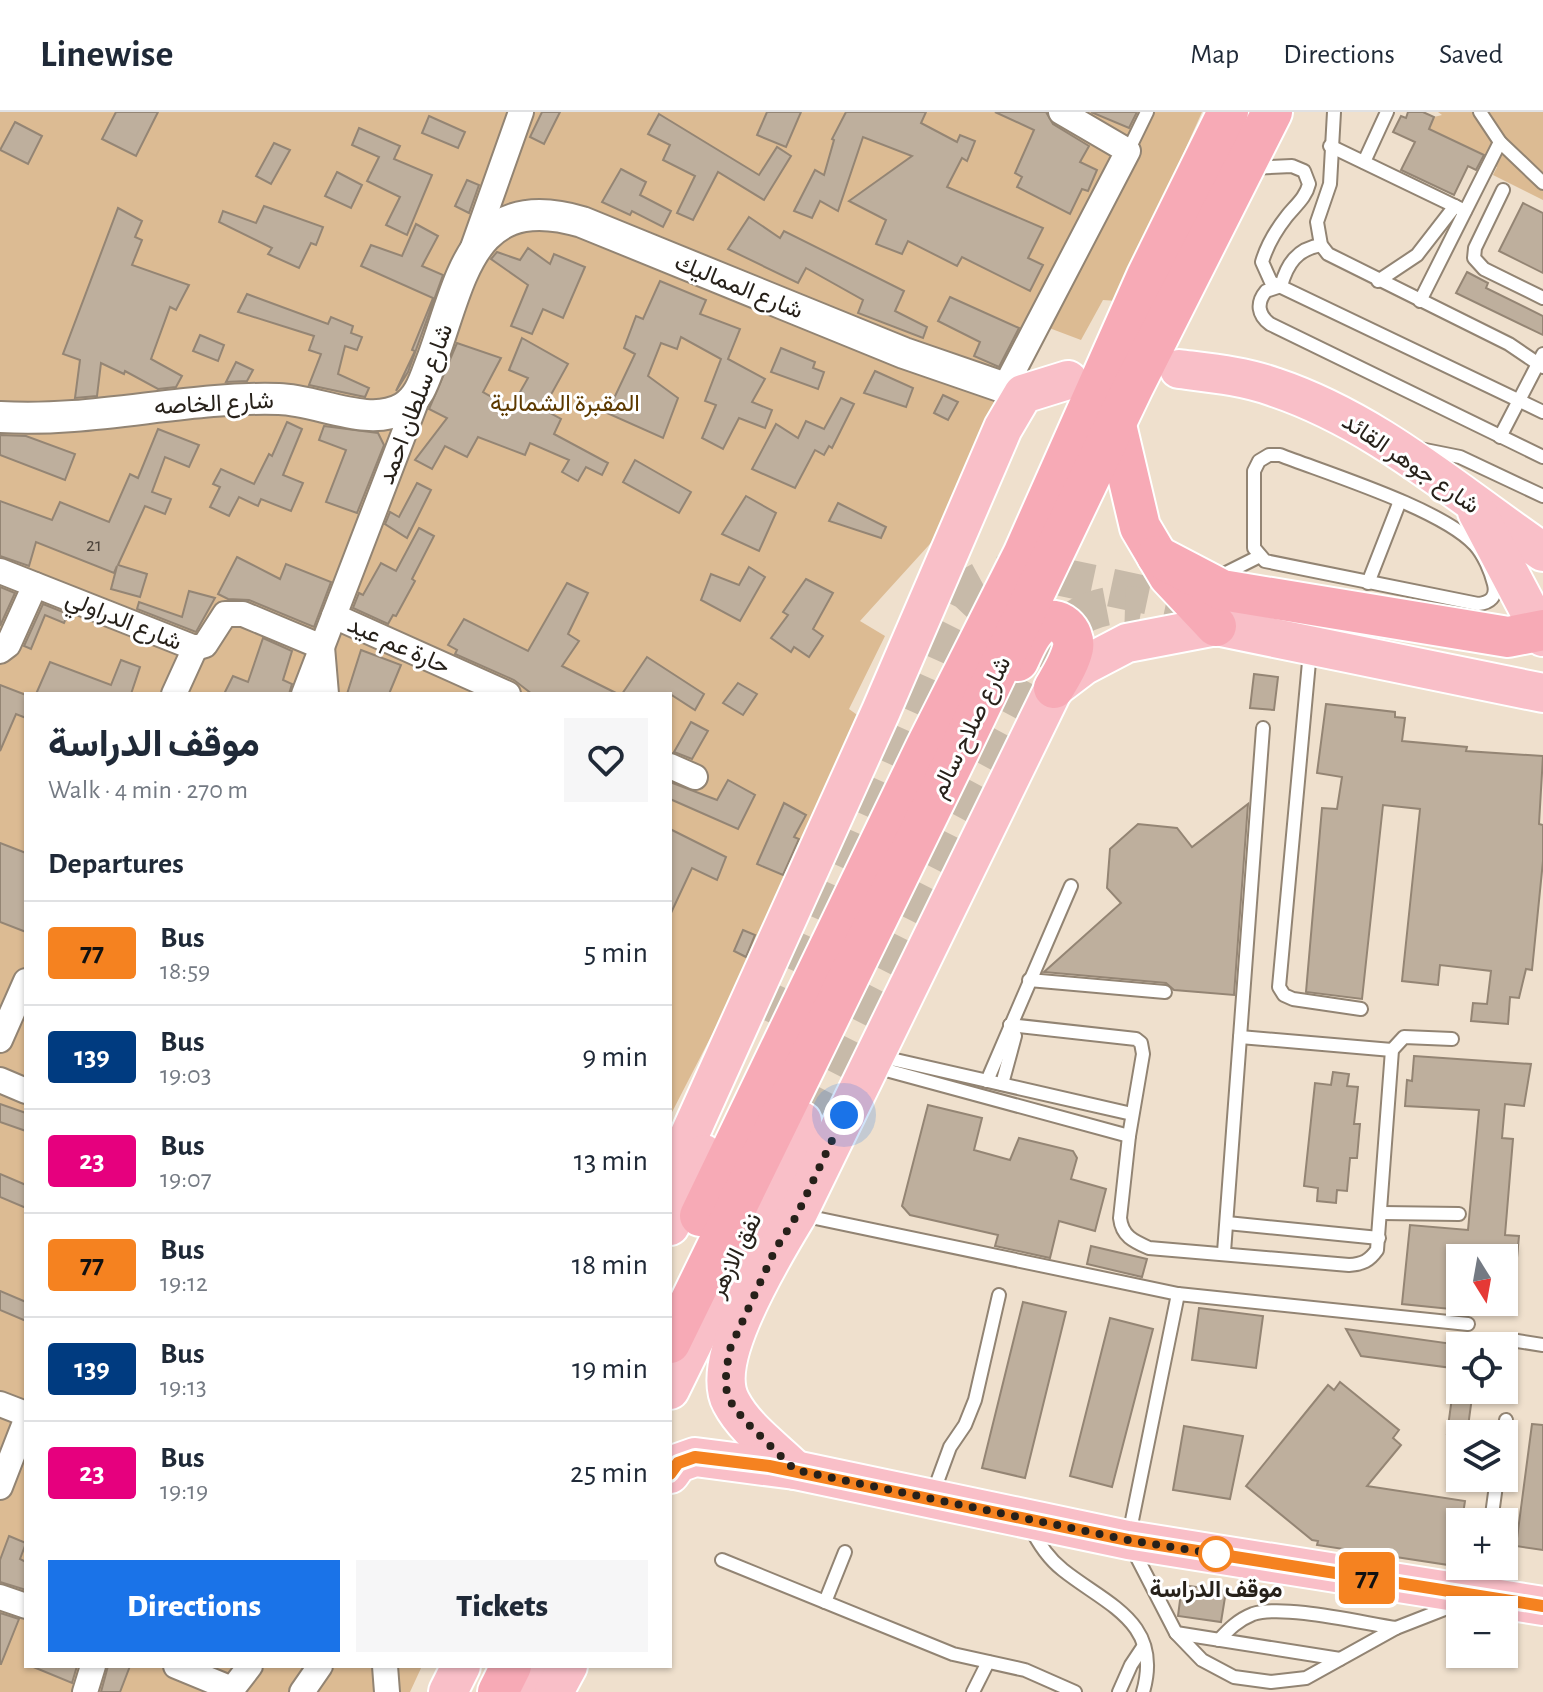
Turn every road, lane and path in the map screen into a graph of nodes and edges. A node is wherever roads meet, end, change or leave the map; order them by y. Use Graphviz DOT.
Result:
graph roads {
  1 [pos="521,112"];
  2 [pos="1061,112"];
  3 [pos="1147,112"];
  4 [pos="1228,112"];
  5 [pos="1272,112"];
  6 [pos="1334,112"];
  7 [pos="1387,112"];
  8 [pos="1480,112"];
  9 [pos="1500,142"];
  10 [pos="1330,146"];
  11 [pos="1128,151"];
  12 [pos="1364,162"];
  13 [pos="1243,168"];
  14 [pos="1543,183"];
  15 [pos="1503,190"];
  16 [pos="1460,209"];
  17 [pos="1321,245"];
  18 [pos="469,260"];
  19 [pos="1378,281"];
  20 [pos="1281,286"];
  21 [pos="1543,298"];
  22 [pos="1420,301"];
  23 [pos="1542,361"];
  24 [pos="1179,369"];
  25 [pos="1068,380"];
  26 [pos="1014,390"];
  27 [pos="419,394"];
  28 [pos="1519,401"];
  29 [pos="1543,409"];
  30 [pos="0,417"];
  31 [pos="1116,425"];
  32 [pos="1500,437"];
  33 [pos="1396,448"];
  34 [pos="1543,457"];
  35 [pos="1543,496"];
  36 [pos="1400,501"];
  37 [pos="1471,502"];
  38 [pos="1543,552"];
  39 [pos="1157,556"];
  40 [pos="1260,556"];
  41 [pos="0,571"];
  42 [pos="1206,583"];
  43 [pos="1368,583"];
  44 [pos="35,585"];
  45 [pos="334,616"];
  46 [pos="1216,626"];
  47 [pos="1542,633"];
  48 [pos="1311,644"];
  49 [pos="322,647"];
  50 [pos="195,648"];
  51 [pos="0,651"];
  52 [pos="1054,688"];
  53 [pos="175,692"];
  54 [pos="305,692"];
  55 [pos="326,692"];
  56 [pos="504,692"];
  57 [pos="1543,693"];
  58 [pos="1263,728"];
  59 [pos="958,753"];
  60 [pos="672,767"];
  61 [pos="695,777"];
  62 [pos="1071,886"];
  63 [pos="1029,980"];
  64 [pos="24,986"];
  65 [pos="1165,992"];
  66 [pos="1361,1009"];
  67 [pos="766,1021"];
  68 [pos="1010,1025"];
  69 [pos="1240,1037"];
  70 [pos="1452,1039"];
  71 [pos="0,1040"];
  72 [pos="1392,1050"];
  73 [pos="870,1060"];
  74 [pos="953,1073"];
  75 [pos="0,1080"];
  76 [pos="987,1081"];
  77 [pos="1002,1084"];
  78 [pos="949,1087"];
  79 [pos="24,1090"];
  80 [pos="1132,1114"];
  81 [pos="802,1121"];
  82 [pos="1129,1136"];
  83 [pos="672,1174"];
  84 [pos="1382,1213"];
  85 [pos="1459,1214"];
  86 [pos="797,1215"];
  87 [pos="672,1222"];
  88 [pos="1227,1223"];
  89 [pos="1379,1238"];
  90 [pos="1224,1252"];
  91 [pos="672,1275"];
  92 [pos="1178,1294"];
  93 [pos="999,1295"];
  94 [pos="1468,1324"];
  95 [pos="672,1339"];
  96 [pos="1518,1341"];
  97 [pos="1543,1345"];
  98 [pos="672,1386"];
  99 [pos="0,1404"];
  100 [pos="24,1413"];
  101 [pos="24,1425"];
  102 [pos="795,1470"];
  103 [pos="672,1471"];
  104 [pos="0,1487"];
  105 [pos="931,1497"];
  106 [pos="1026,1518"];
  107 [pos="1128,1540"];
  108 [pos="845,1552"];
  109 [pos="722,1560"];
  110 [pos="1482,1581"];
  111 [pos="0,1597"];
  112 [pos="825,1602"];
  113 [pos="24,1605"];
  114 [pos="1543,1606"];
  115 [pos="1396,1628"];
  116 [pos="1176,1633"];
  117 [pos="1219,1640"];
  118 [pos="1143,1647"];
  119 [pos="1340,1659"];
  120 [pos="988,1662"];
  121 [pos="92,1668"];
  122 [pos="180,1668"];
  123 [pos="248,1668"];
  124 [pos="319,1668"];
  125 [pos="385,1668"];
  126 [pos="510,1668"];
  127 [pos="535,1668"];
  128 [pos="567,1668"];
  129 [pos="231,1691"];
  130 [pos="85,1692"];
  131 [pos="302,1692"];
  132 [pos="387,1692"];
  133 [pos="498,1692"];
  134 [pos="523,1692"];
  135 [pos="554,1692"];
  136 [pos="973,1692"];
  137 [pos="1075,1692"];
  138 [pos="1119,1692"];
  139 [pos="1143,1692"];
  1 -- 18 [label="street, شارع سلطان احمد"];
  2 -- 11 [label="street"];
  3 -- 11 [label="lane"];
  4 -- 91 [label="highway, شارع صلاح سالم"];
  5 -- 13 [label="highway, شارع صلاح سالم"];
  6 -- 10 [label="lane"];
  7 -- 12 [label="lane"];
  8 -- 9 [label="lane"];
  9 -- 14 [label="lane"];
  9 -- 16 [label="lane"];
  10 -- 12 [label="lane"];
  10 -- 17 [label="lane"];
  11 -- 26 [label="street"];
  12 -- 16 [label="lane"];
  13 -- 20 [label="lane"];
  13 -- 31 [label="highway, شارع صلاح سالم"];
  15 -- 21 [label="lane"];
  16 -- 19 [label="lane"];
  16 -- 22 [label="lane"];
  17 -- 19 [label="lane"];
  17 -- 20 [label="lane"];
  18 -- 26 [label="street, شارع المماليك"];
  18 -- 27 [label="street, شارع سلطان احمد"];
  19 -- 22 [label="lane"];
  20 -- 28 [label="lane"];
  20 -- 32 [label="lane"];
  22 -- 23 [label="lane"];
  23 -- 28 [label="lane"];
  24 -- 33 [label="main road, شارع جوهر القائد"];
  25 -- 26 [label="main road"];
  26 -- 83 [label="main road"];
  27 -- 30 [label="street, شارع الخاصه"];
  27 -- 45 [label="street, شارع سلطان احمد"];
  28 -- 29 [label="lane"];
  28 -- 32 [label="lane"];
  31 -- 39 [label="highway"];
  31 -- 59 [label="highway, شارع صلاح سالم"];
  32 -- 34 [label="lane"];
  33 -- 35 [label="lane"];
  33 -- 37 [label="main road, شارع جوهر القائد"];
  36 -- 40 [label="lane"];
  36 -- 43 [label="lane"];
  36 -- 43 [label="lane"];
  37 -- 38 [label="main road, شارع جوهر القائد"];
  37 -- 47 [label="main road"];
  39 -- 42 [label="highway"];
  39 -- 46 [label="highway"];
  40 -- 42 [label="lane"];
  40 -- 43 [label="lane"];
  41 -- 44 [label="street, شارع الدراولي"];
  42 -- 47 [label="highway"];
  44 -- 50 [label="street, شارع الدراولي"];
  44 -- 51 [label="street"];
  45 -- 49 [label="street, شارع سلطان احمد"];
  45 -- 56 [label="street, حارة عم عيد"];
  46 -- 48 [label="main road"];
  46 -- 52 [label="main road"];
  48 -- 57 [label="main road"];
  48 -- 66 [label="lane"];
  49 -- 50 [label="street, شارع الدراولي"];
  49 -- 54 [label="street, شارع سلطان احمد"];
  49 -- 55 [label="street"];
  50 -- 53 [label="street"];
  52 -- 59 [label="highway"];
  52 -- 73 [label="main road"];
  58 -- 69 [label="lane"];
  59 -- 95 [label="highway, شارع صلاح سالم"];
  60 -- 61 [label="street"];
  62 -- 63 [label="lane"];
  63 -- 65 [label="lane"];
  63 -- 68 [label="lane"];
  64 -- 71 [label="street"];
  67 -- 87 [label="main road"];
  68 -- 76 [label="lane"];
  68 -- 77 [label="lane"];
  68 -- 80 [label="lane"];
  69 -- 72 [label="lane"];
  69 -- 88 [label="lane"];
  70 -- 72 [label="lane"];
  72 -- 84 [label="lane"];
  73 -- 74 [label="lane"];
  73 -- 78 [label="lane"];
  73 -- 86 [label="main road"];
  74 -- 76 [label="lane"];
  74 -- 78 [label="lane"];
  75 -- 79 [label="street"];
  76 -- 77 [label="lane"];
  77 -- 80 [label="lane"];
  78 -- 82 [label="lane"];
  80 -- 82 [label="lane"];
  81 -- 98 [label="main road, نفق الازهر"];
  82 -- 90 [label="lane"];
  84 -- 85 [label="lane"];
  84 -- 89 [label="lane"];
  86 -- 92 [label="lane"];
  86 -- 102 [label="main road"];
  88 -- 89 [label="lane"];
  88 -- 90 [label="lane"];
  89 -- 90 [label="lane"];
  92 -- 94 [label="lane"];
  92 -- 107 [label="lane"];
  93 -- 105 [label="lane"];
  96 -- 97 [label="lane"];
  99 -- 100 [label="street"];
  101 -- 104 [label="street"];
  102 -- 103 [label="main road"];
  102 -- 105 [label="main road"];
  105 -- 106 [label="main road"];
  106 -- 107 [label="main road"];
  106 -- 118 [label="lane"];
  107 -- 110 [label="main road"];
  107 -- 116 [label="lane"];
  108 -- 112 [label="lane"];
  109 -- 112 [label="lane"];
  110 -- 114 [label="main road"];
  110 -- 115 [label="lane"];
  111 -- 113 [label="street"];
  112 -- 120 [label="lane"];
  115 -- 117 [label="lane"];
  115 -- 119 [label="lane"];
  116 -- 117 [label="lane"];
  116 -- 119 [label="lane"];
  117 -- 119 [label="lane"];
  118 -- 138 [label="lane"];
  118 -- 139 [label="lane"];
  120 -- 136 [label="lane"];
  120 -- 137 [label="lane"];
  121 -- 130 [label="street"];
  122 -- 129 [label="street"];
  123 -- 129 [label="street"];
  124 -- 131 [label="street"];
  125 -- 132 [label="street"];
  126 -- 133 [label="highway"];
  127 -- 134 [label="main road"];
  128 -- 135 [label="main road"];
}
